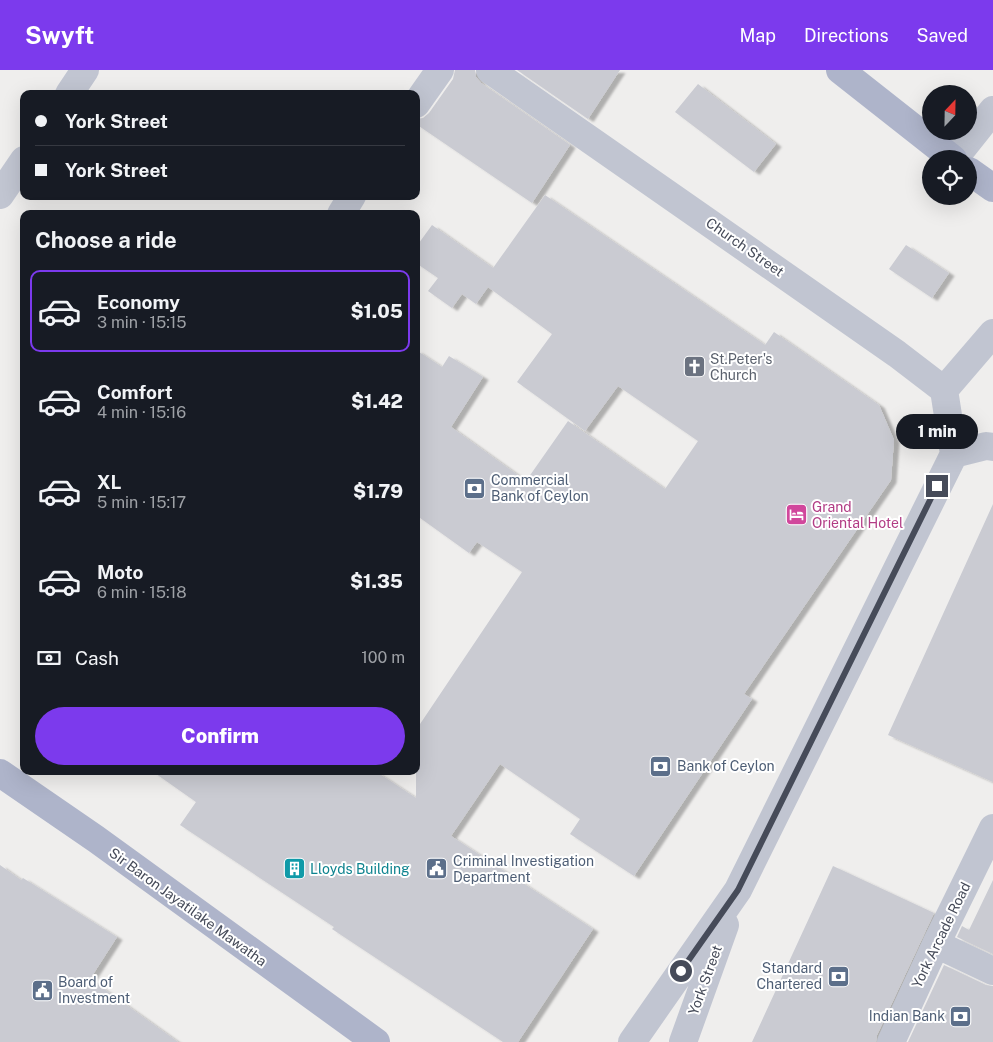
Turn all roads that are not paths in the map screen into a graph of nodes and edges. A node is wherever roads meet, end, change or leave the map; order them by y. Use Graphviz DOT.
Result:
graph roads {
  1 [pos="85,70"];
  2 [pos="440,70"];
  3 [pos="490,70"];
  4 [pos="840,70"];
  5 [pos="72,90"];
  6 [pos="420,98"];
  7 [pos="993,110"];
  8 [pos="942,150"];
  9 [pos="960,150"];
  10 [pos="20,166"];
  11 [pos="977,177"];
  12 [pos="993,188"];
  13 [pos="0,195"];
  14 [pos="993,334"];
  15 [pos="944,390"];
  16 [pos="993,447"];
  17 [pos="954,454"];
  18 [pos="0,773"];
  19 [pos="993,828"];
  20 [pos="738,890"];
  21 [pos="936,944"];
  22 [pos="993,971"];
  23 [pos="376,1042"];
  24 [pos="632,1042"];
  25 [pos="683,1042"];
  26 [pos="891,1042"];
  1 -- 5 [label="street"];
  2 -- 6 [label="street"];
  3 -- 15 [label="street, Church Street"];
  4 -- 8 [label="main road"];
  7 -- 9 [label="street"];
  10 -- 13 [label="street"];
  11 -- 12 [label="main road"];
  14 -- 15 [label="street"];
  15 -- 17 [label="street"];
  16 -- 17 [label="street"];
  17 -- 20 [label="street, York Street"];
  18 -- 23 [label="main road, Sir Baron Jayatilake Mawatha"];
  19 -- 21 [label="street, York Arcade Road"];
  20 -- 24 [label="street, York Street"];
  20 -- 25 [label="street, York Street"];
  21 -- 22 [label="street"];
  21 -- 26 [label="street, York Arcade Road"];
}
